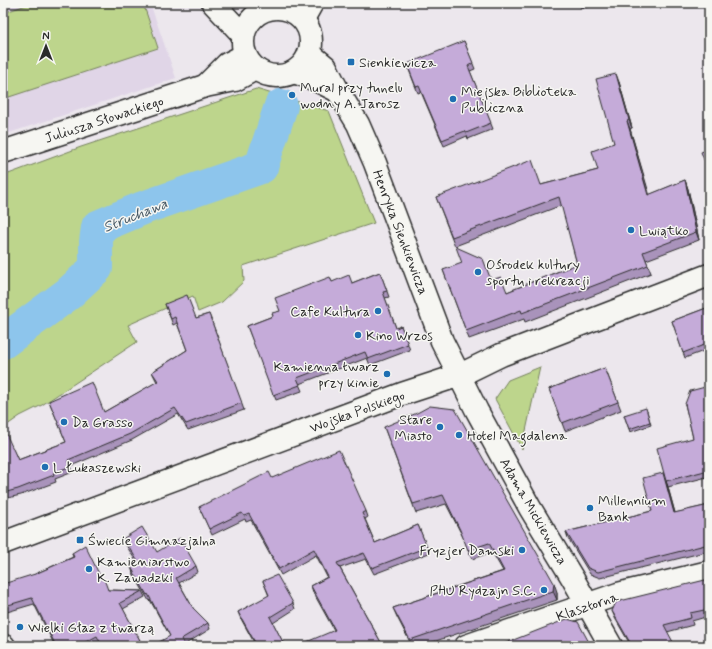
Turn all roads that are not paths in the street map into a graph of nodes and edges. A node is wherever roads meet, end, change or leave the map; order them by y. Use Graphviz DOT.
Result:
graph roads {
  1 [pos="213,3"];
  2 [pos="224,3"];
  3 [pos="286,6"];
  4 [pos="307,11"];
  5 [pos="254,16"];
  6 [pos="248,53"];
  7 [pos="309,53"];
  8 [pos="294,72"];
  9 [pos="338,91"];
  10 [pos="3,152"];
  11 [pos="709,275"];
  12 [pos="460,375"];
  13 [pos="3,543"];
  14 [pos="709,572"];
  15 [pos="588,604"];
  16 [pos="466,646"];
  17 [pos="611,646"];
  1 -- 6 [label="street"];
  2 -- 5 [label="street"];
  3 -- 4 [label="street"];
  3 -- 5 [label="street"];
  4 -- 7 [label="street"];
  5 -- 6 [label="street"];
  6 -- 8 [label="street"];
  6 -- 10 [label="street, Juliusza Słowackiego"];
  7 -- 8 [label="street"];
  7 -- 9 [label="street, Henryka Sienkiewicza"];
  8 -- 9 [label="street"];
  9 -- 12 [label="street, Henryka Sienkiewicza"];
  11 -- 12 [label="street, Wojska Polskiego"];
  12 -- 13 [label="street, Wojska Polskiego"];
  12 -- 15 [label="street, Adama Mickiewicza"];
  14 -- 15 [label="street, Klasztorna"];
  15 -- 16 [label="street, Klasztorna"];
  15 -- 17 [label="street, Adama Mickiewicza"];
}
